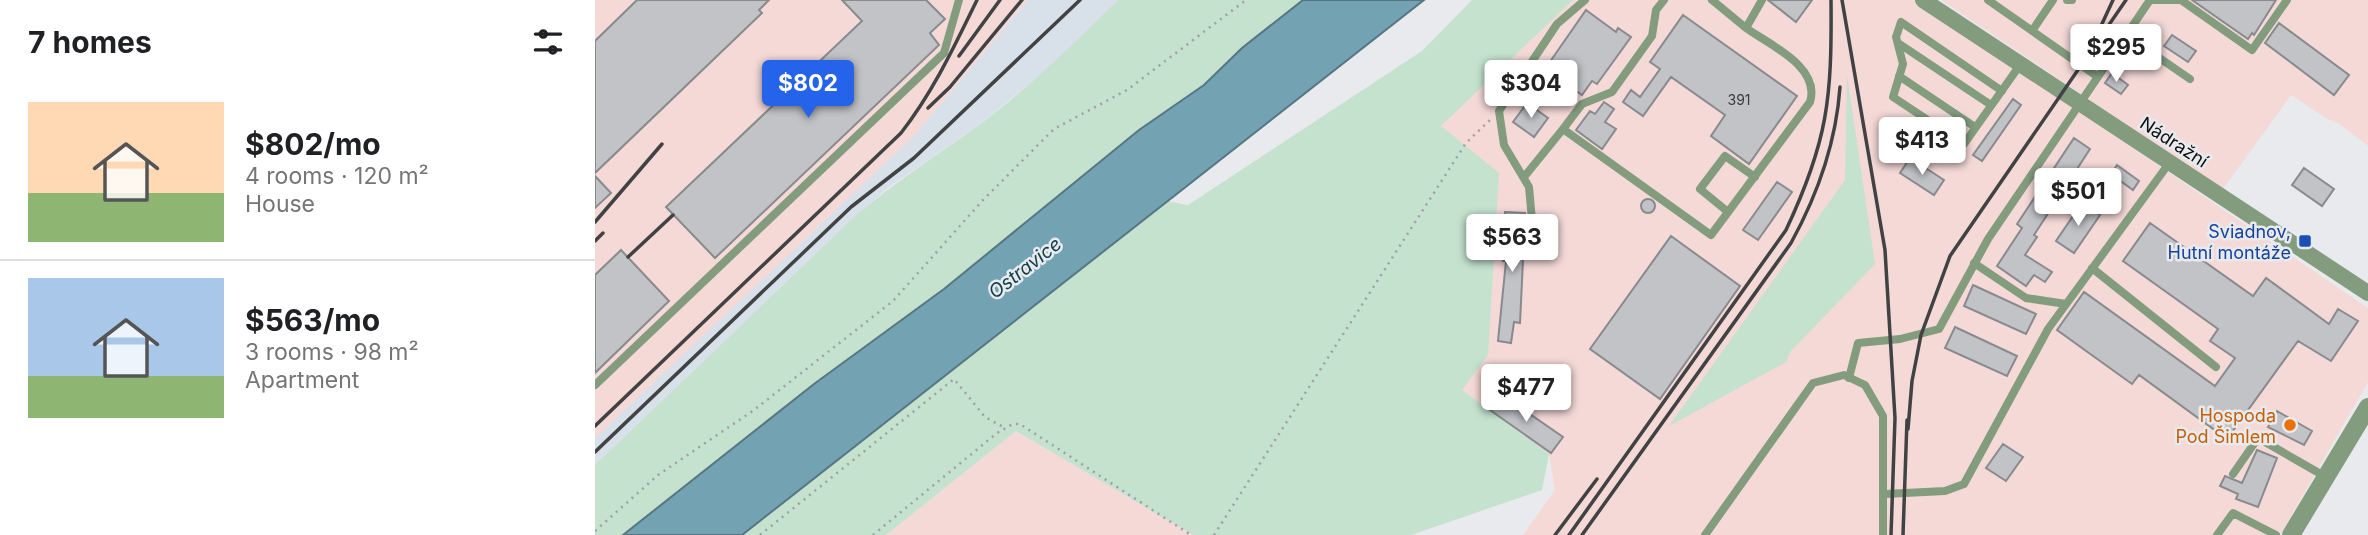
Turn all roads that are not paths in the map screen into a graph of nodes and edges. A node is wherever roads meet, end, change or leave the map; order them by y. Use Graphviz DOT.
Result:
graph roads {
  1 [pos="959,0"];
  2 [pos="1585,0"];
  3 [pos="1664,0"];
  4 [pos="1712,0"];
  5 [pos="1762,0"];
  6 [pos="1923,0"];
  7 [pos="1988,0"];
  8 [pos="2053,0"];
  9 [pos="2150,0"];
  10 [pos="2287,0"];
  11 [pos="1746,28"];
  12 [pos="2032,31"];
  13 [pos="2126,35"];
  14 [pos="1898,43"];
  15 [pos="2020,65"];
  16 [pos="1899,76"];
  17 [pos="2098,77"];
  18 [pos="2190,79"];
  19 [pos="2002,91"];
  20 [pos="2080,103"];
  21 [pos="1991,105"];
  22 [pos="1976,127"];
  23 [pos="1563,129"];
  24 [pos="2170,162"];
  25 [pos="1524,177"];
  26 [pos="1755,177"];
  27 [pos="1728,212"];
  28 [pos="1532,220"];
  29 [pos="1975,263"];
  30 [pos="2092,268"];
  31 [pos="2368,293"];
  32 [pos="2066,304"];
  33 [pos="2216,367"];
  34 [pos="1849,378"];
  35 [pos="595,385"];
  36 [pos="2368,407"];
  37 [pos="2233,474"];
  38 [pos="2326,477"];
  39 [pos="1885,494"];
  40 [pos="1705,535"];
  41 [pos="1883,535"];
  42 [pos="2217,535"];
  43 [pos="2276,535"];
  44 [pos="2291,535"];
  1 -- 35 [label="lane"];
  2 -- 25 [label="lane"];
  3 -- 23 [label="lane"];
  4 -- 11 [label="lane"];
  5 -- 11 [label="lane"];
  6 -- 15 [label="street, Nádražní"];
  7 -- 12 [label="lane"];
  8 -- 12 [label="lane"];
  9 -- 10 [label="lane"];
  9 -- 13 [label="lane"];
  11 -- 26 [label="lane"];
  12 -- 17 [label="lane"];
  13 -- 17 [label="lane"];
  13 -- 18 [label="lane"];
  14 -- 16 [label="lane"];
  14 -- 19 [label="lane"];
  14 -- 21 [label="lane"];
  15 -- 19 [label="lane"];
  15 -- 20 [label="street, Nádražní"];
  16 -- 22 [label="lane"];
  16 -- 22 [label="lane"];
  17 -- 20 [label="lane"];
  19 -- 21 [label="lane"];
  20 -- 24 [label="street, Nádražní"];
  20 -- 29 [label="lane"];
  21 -- 22 [label="lane"];
  23 -- 25 [label="lane"];
  23 -- 27 [label="lane"];
  24 -- 30 [label="lane"];
  24 -- 31 [label="street, Nádražní"];
  25 -- 28 [label="lane"];
  26 -- 27 [label="lane"];
  26 -- 27 [label="lane"];
  29 -- 32 [label="lane"];
  29 -- 34 [label="lane"];
  30 -- 32 [label="lane"];
  30 -- 33 [label="lane"];
  32 -- 39 [label="lane"];
  34 -- 39 [label="lane"];
  34 -- 40 [label="lane"];
  36 -- 38 [label="street"];
  37 -- 38 [label="lane"];
  38 -- 44 [label="street"];
  39 -- 41 [label="lane"];
  42 -- 43 [label="lane"];
}
